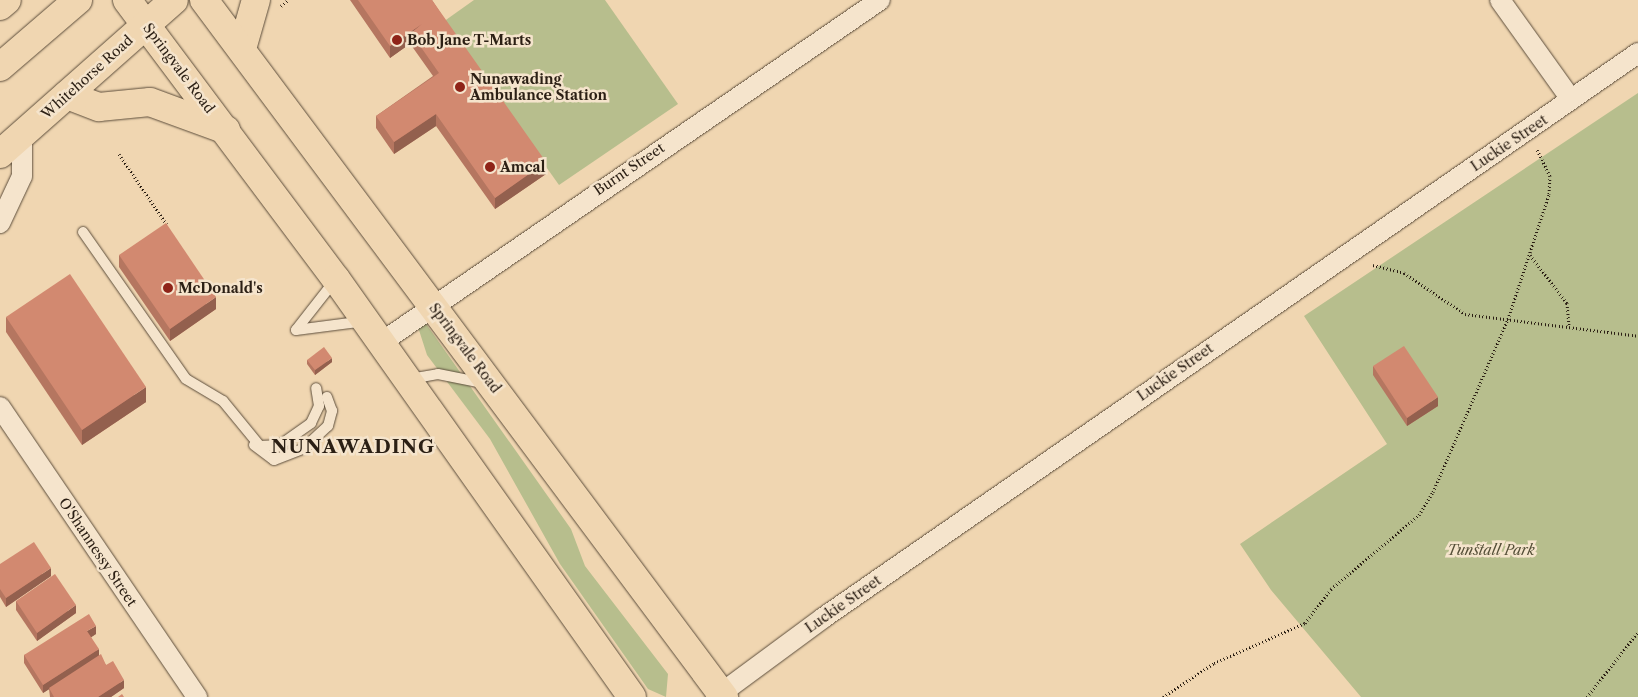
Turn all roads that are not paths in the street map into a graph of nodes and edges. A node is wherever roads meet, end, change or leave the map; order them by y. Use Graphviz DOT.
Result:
graph roads {
  1 [pos="7,0"];
  2 [pos="78,0"];
  3 [pos="127,0"];
  4 [pos="174,0"];
  5 [pos="204,0"];
  6 [pos="256,0"];
  7 [pos="880,0"];
  8 [pos="1500,0"];
  9 [pos="0,6"];
  10 [pos="146,25"];
  11 [pos="242,49"];
  12 [pos="1638,53"];
  13 [pos="0,67"];
  14 [pos="67,96"];
  15 [pos="1571,99"];
  16 [pos="226,130"];
  17 [pos="22,134"];
  18 [pos="0,154"];
  19 [pos="0,223"];
  20 [pos="83,232"];
  21 [pos="336,279"];
  22 [pos="433,305"];
  23 [pos="366,320"];
  24 [pos="382,342"];
  25 [pos="409,380"];
  26 [pos="494,386"];
  27 [pos="316,388"];
  28 [pos="327,397"];
  29 [pos="0,407"];
  30 [pos="247,435"];
  31 [pos="720,696"];
  32 [pos="197,697"];
  33 [pos="632,697"];
  1 -- 9 [label="main road"];
  2 -- 13 [label="main road"];
  3 -- 10 [label="main road, Springvale Road"];
  4 -- 10 [label="main road, Whitehorse Road"];
  5 -- 11 [label="main road, Springvale Road"];
  6 -- 11 [label="main road"];
  7 -- 22 [label="street, Burnt Street"];
  8 -- 15 [label="street"];
  10 -- 14 [label="main road, Whitehorse Road"];
  10 -- 16 [label="main road, Springvale Road"];
  11 -- 22 [label="main road, Springvale Road"];
  12 -- 15 [label="street, Luckie Street"];
  14 -- 16 [label="main road"];
  14 -- 17 [label="main road, Whitehorse Road"];
  15 -- 31 [label="street, Luckie Street"];
  16 -- 21 [label="main road, Springvale Road"];
  17 -- 18 [label="main road, Whitehorse Road"];
  17 -- 19 [label="street"];
  20 -- 30 [label="lane"];
  21 -- 23 [label="main road, Springvale Road"];
  21 -- 23 [label="lane"];
  22 -- 24 [label="street, Burnt Street"];
  22 -- 26 [label="main road, Springvale Road"];
  23 -- 24 [label="main road, Springvale Road"];
  24 -- 25 [label="main road, Springvale Road"];
  25 -- 26 [label="lane"];
  25 -- 33 [label="main road, Springvale Road"];
  26 -- 31 [label="main road, Springvale Road"];
  27 -- 30 [label="lane"];
  28 -- 30 [label="lane"];
  29 -- 32 [label="street, O'Shannessy Street"];
}
